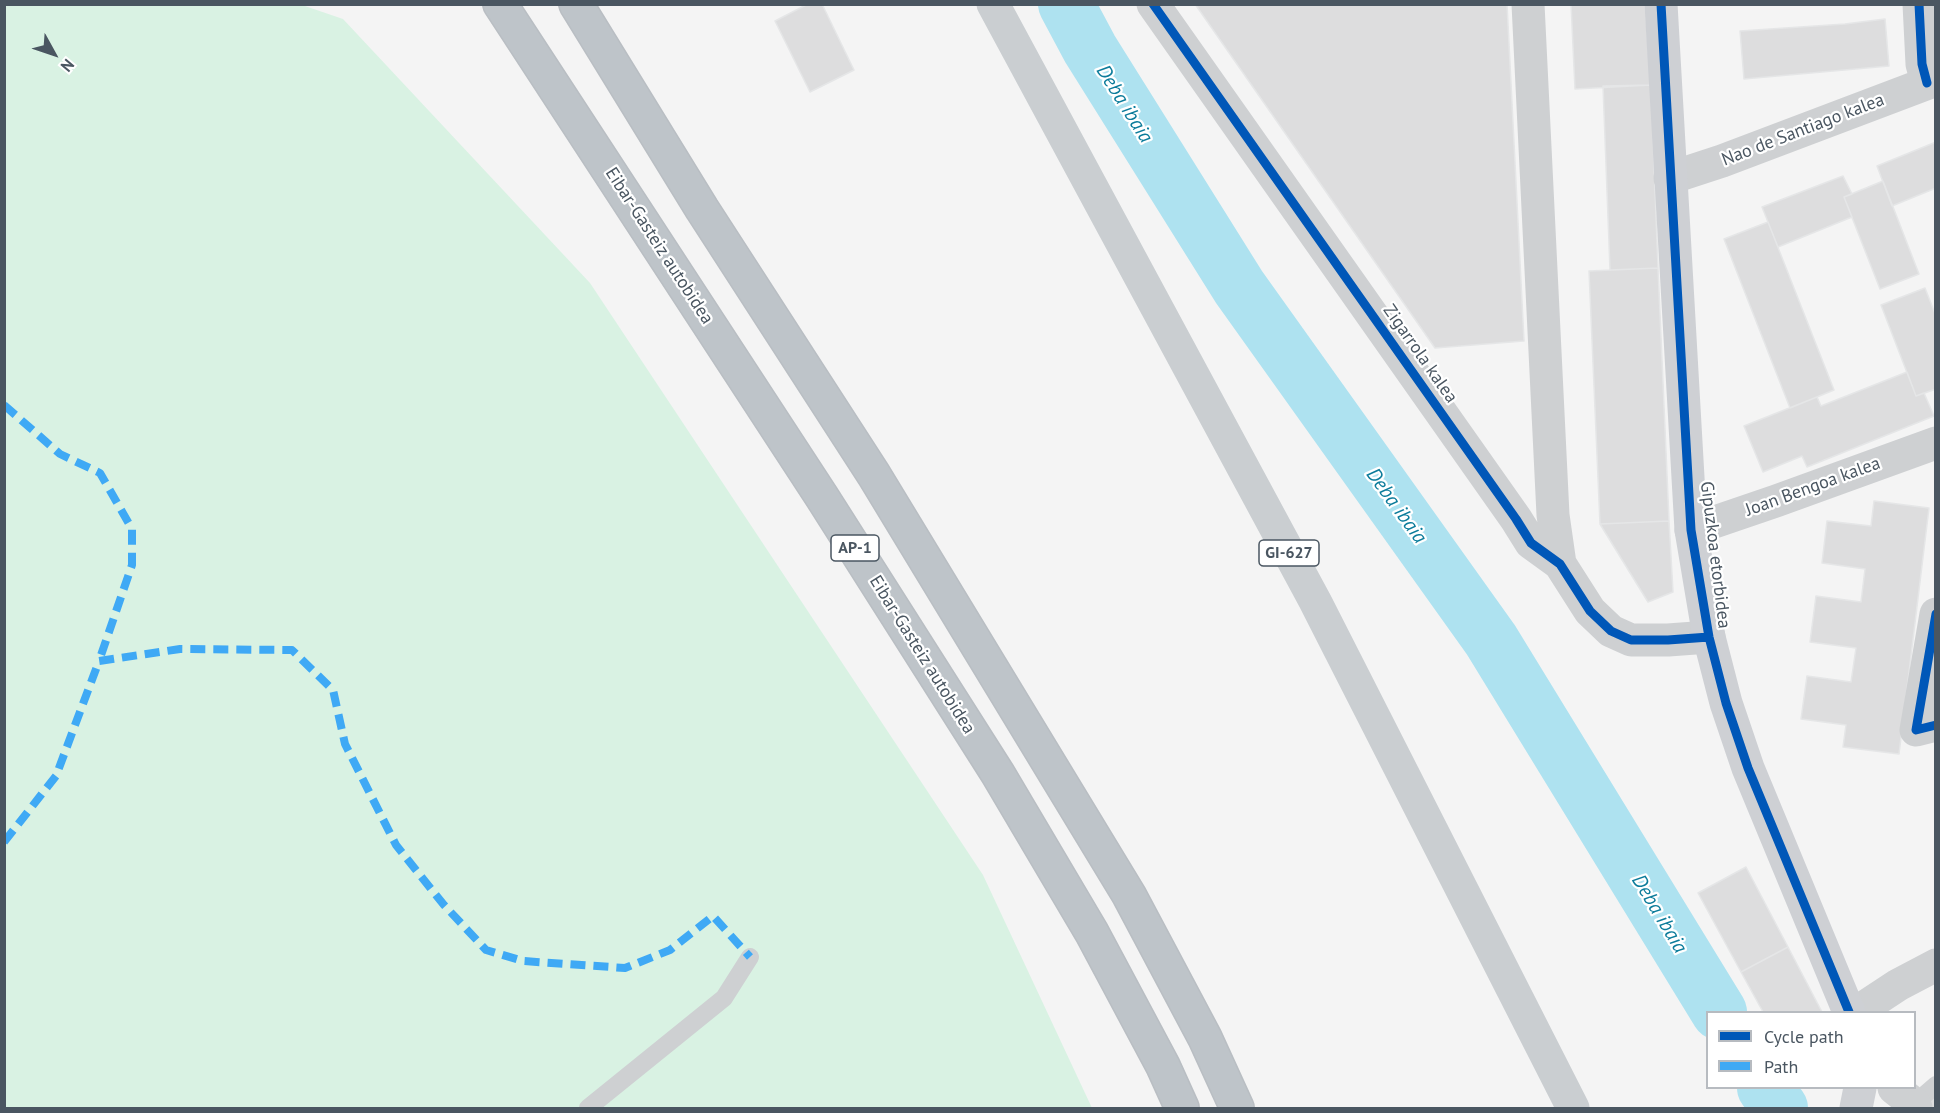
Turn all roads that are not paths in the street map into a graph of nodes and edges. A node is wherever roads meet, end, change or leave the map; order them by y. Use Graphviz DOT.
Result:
graph roads {
  1 [pos="501,4"];
  2 [pos="576,4"];
  3 [pos="993,4"];
  4 [pos="1153,4"];
  5 [pos="1528,4"];
  6 [pos="1661,4"];
  7 [pos="1919,4"];
  8 [pos="1931,82"];
  9 [pos="1670,178"];
  10 [pos="1935,443"];
  11 [pos="1691,530"];
  12 [pos="1560,564"];
  13 [pos="1935,614"];
  14 [pos="1709,637"];
  15 [pos="1935,725"];
  16 [pos="750,957"];
  17 [pos="1935,965"];
  18 [pos="1849,1011"];
  19 [pos="1859,1011"];
  20 [pos="1860,1089"];
  21 [pos="588,1108"];
  22 [pos="1182,1108"];
  23 [pos="1237,1108"];
  24 [pos="1573,1108"];
  25 [pos="1856,1108"];
  1 -- 22 [label="highway, Eibar-Gasteiz autobidea / AP-1"];
  2 -- 23 [label="highway"];
  3 -- 24 [label="main road, GI-627"];
  4 -- 12 [label="street, Zigarrola kalea"];
  5 -- 12 [label="street, Zigarrola kalea"];
  6 -- 9 [label="street, Gipuzkoa etorbidea"];
  7 -- 8 [label="street"];
  8 -- 9 [label="street, Nao de Santiago kalea"];
  9 -- 11 [label="street, Gipuzkoa etorbidea"];
  10 -- 11 [label="street, Joan Bengoa kalea"];
  11 -- 14 [label="street, Gipuzkoa etorbidea"];
  12 -- 14 [label="street, Zigarrola kalea"];
  13 -- 15 [label="street"];
  14 -- 18 [label="street, Gipuzkoa etorbidea"];
  16 -- 21 [label="lane"];
  17 -- 19 [label="street"];
  20 -- 25 [label="street"];
}
